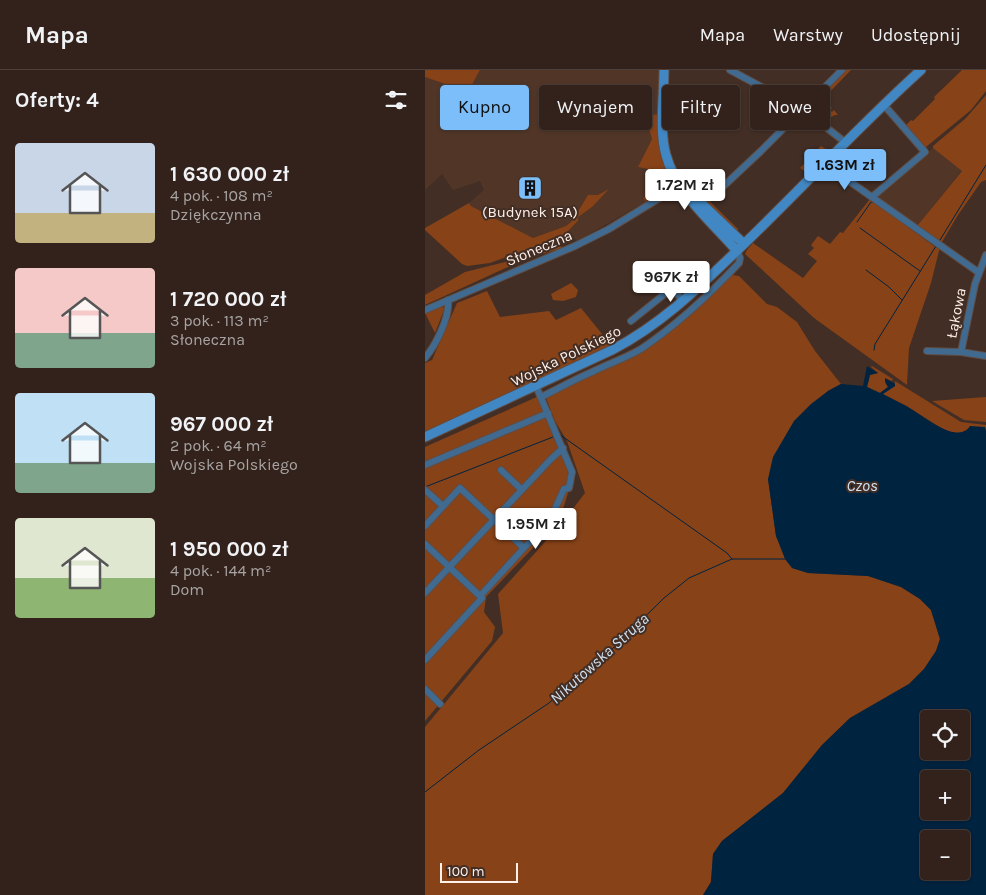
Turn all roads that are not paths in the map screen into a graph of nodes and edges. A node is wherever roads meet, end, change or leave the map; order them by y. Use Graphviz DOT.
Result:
graph roads {
  1 [pos="664,70"];
  2 [pos="730,70"];
  3 [pos="842,70"];
  4 [pos="921,70"];
  5 [pos="758,85"];
  6 [pos="827,85"];
  7 [pos="884,105"];
  8 [pos="782,130"];
  9 [pos="830,130"];
  10 [pos="846,143"];
  11 [pos="825,164"];
  12 [pos="682,184"];
  13 [pos="713,196"];
  14 [pos="872,197"];
  15 [pos="744,244"];
  16 [pos="737,251"];
  17 [pos="986,255"];
  18 [pos="697,268"];
  19 [pos="979,272"];
  20 [pos="673,288"];
  21 [pos="448,300"];
  22 [pos="683,302"];
  23 [pos="425,310"];
  24 [pos="631,321"];
  25 [pos="927,351"];
  26 [pos="961,352"];
  27 [pos="986,356"];
  28 [pos="425,358"];
  29 [pos="536,386"];
  30 [pos="541,398"];
  31 [pos="548,413"];
  32 [pos="425,437"];
  33 [pos="563,448"];
  34 [pos="425,465"];
  35 [pos="501,470"];
  36 [pos="425,490"];
  37 [pos="522,490"];
  38 [pos="443,506"];
  39 [pos="493,520"];
  40 [pos="425,526"];
  41 [pos="425,544"];
  42 [pos="524,548"];
  43 [pos="449,567"];
  44 [pos="425,593"];
  45 [pos="480,596"];
  46 [pos="425,660"];
  47 [pos="425,689"];
  48 [pos="441,704"];
  1 -- 12 [label="street"];
  2 -- 5 [label="street"];
  3 -- 6 [label="street"];
  4 -- 7 [label="street, Wojska Polskiego"];
  7 -- 10 [label="street, Wojska Polskiego"];
  7 -- 14 [label="street"];
  8 -- 13 [label="street"];
  9 -- 10 [label="street"];
  10 -- 11 [label="street, Wojska Polskiego"];
  11 -- 14 [label="street"];
  11 -- 15 [label="street, Wojska Polskiego"];
  12 -- 15 [label="street"];
  12 -- 16 [label="street"];
  12 -- 21 [label="street, Słoneczna"];
  14 -- 19 [label="street"];
  15 -- 16 [label="street, Wojska Polskiego"];
  16 -- 22 [label="street, Wojska Polskiego"];
  16 -- 30 [label="street"];
  17 -- 19 [label="street, Łąkowa"];
  18 -- 20 [label="street"];
  19 -- 26 [label="street, Łąkowa"];
  20 -- 22 [label="street"];
  20 -- 24 [label="street"];
  21 -- 23 [label="street, Słoneczna"];
  21 -- 28 [label="street"];
  22 -- 29 [label="street, Wojska Polskiego"];
  25 -- 26 [label="street"];
  26 -- 27 [label="street, Łąkowa"];
  29 -- 30 [label="street"];
  29 -- 32 [label="street, Wojska Polskiego"];
  30 -- 31 [label="street"];
  31 -- 33 [label="street"];
  31 -- 34 [label="street"];
  33 -- 37 [label="street"];
  33 -- 42 [label="street"];
  35 -- 37 [label="street"];
  36 -- 38 [label="street"];
  37 -- 39 [label="street"];
  38 -- 39 [label="street"];
  38 -- 40 [label="street"];
  39 -- 42 [label="street"];
  39 -- 43 [label="street"];
  41 -- 43 [label="street"];
  42 -- 45 [label="street"];
  43 -- 44 [label="street"];
  43 -- 45 [label="street"];
  45 -- 46 [label="street"];
  47 -- 48 [label="street"];
}
